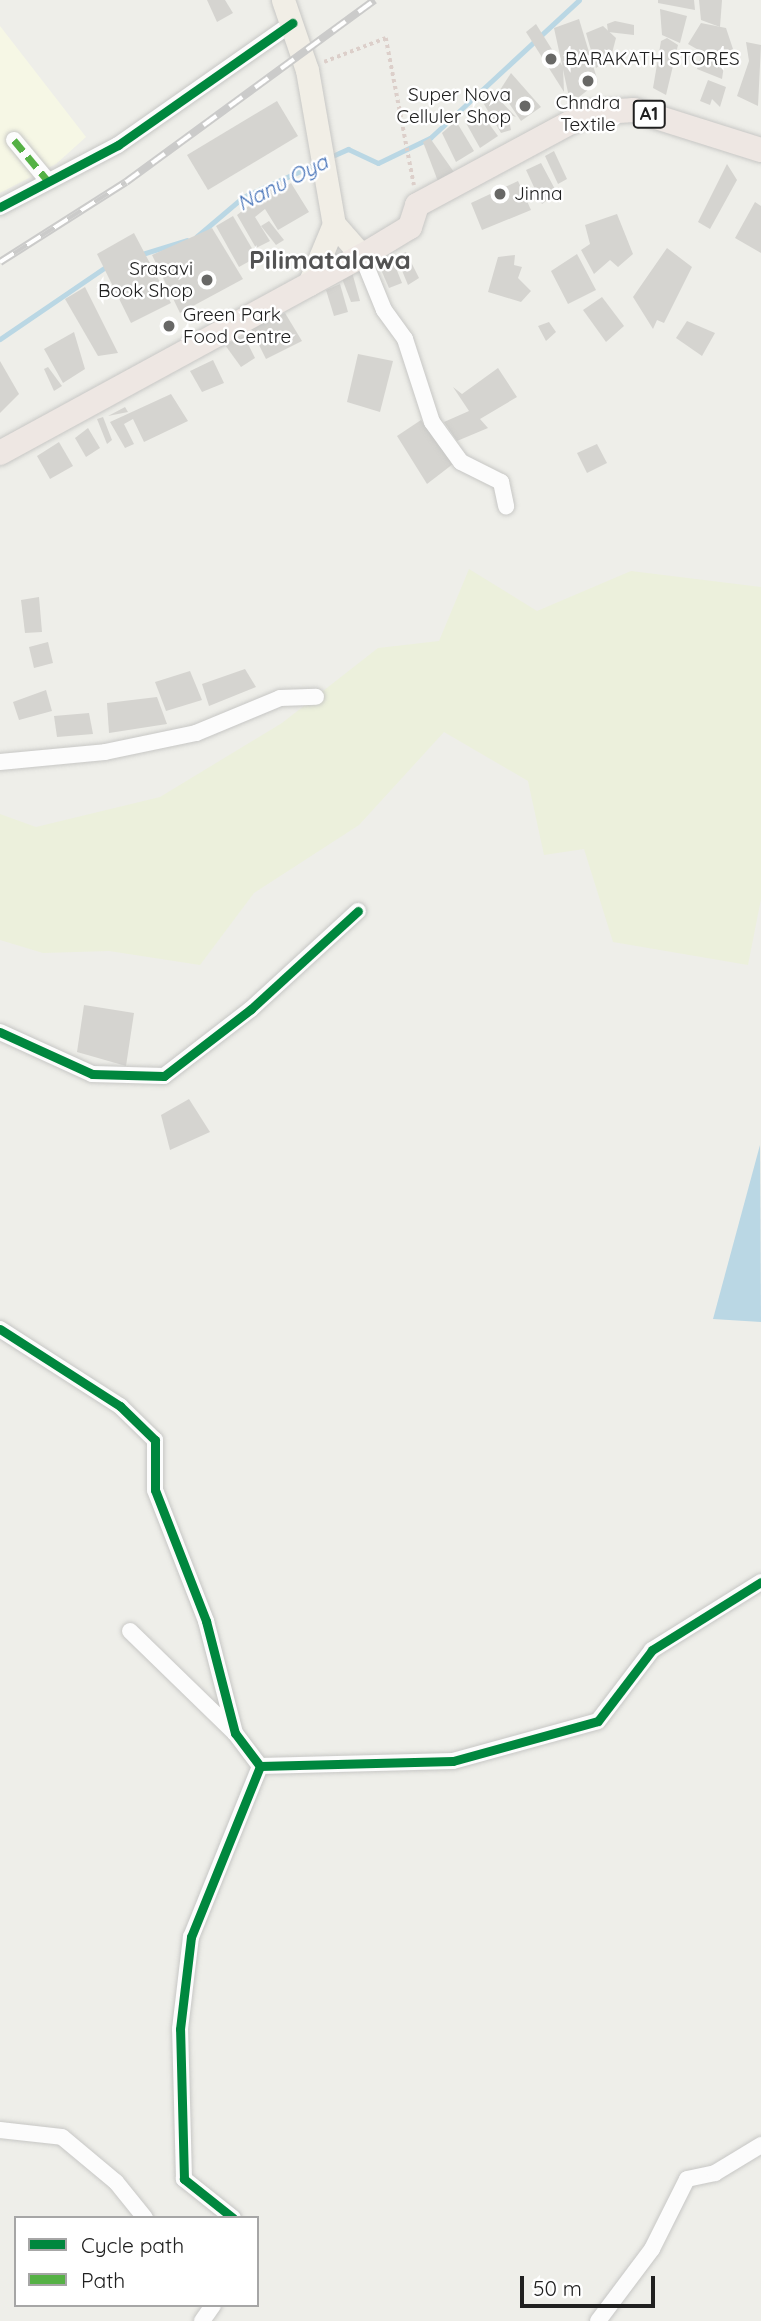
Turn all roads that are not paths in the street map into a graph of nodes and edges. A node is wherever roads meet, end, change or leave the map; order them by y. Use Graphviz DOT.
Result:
graph roads {
  1 [pos="283,0"];
  2 [pos="292,23"];
  3 [pos="14,141"];
  4 [pos="761,150"];
  5 [pos="48,181"];
  6 [pos="0,207"];
  7 [pos="334,223"];
  8 [pos="362,256"];
  9 [pos="309,284"];
  10 [pos="0,453"];
  11 [pos="506,506"];
  12 [pos="316,697"];
  13 [pos="0,762"];
  14 [pos="358,911"];
  15 [pos="0,1032"];
  16 [pos="0,1329"];
  17 [pos="761,1582"];
  18 [pos="130,1631"];
  19 [pos="235,1733"];
  20 [pos="260,1766"];
  21 [pos="0,2130"];
  22 [pos="761,2145"];
  23 [pos="143,2216"];
  24 [pos="230,2216"];
  25 [pos="598,2321"];
  1 -- 2 [label="main road"];
  2 -- 5 [label="street"];
  2 -- 7 [label="main road"];
  3 -- 5 [label="street"];
  4 -- 8 [label="highway, A1"];
  5 -- 6 [label="street"];
  7 -- 8 [label="main road"];
  7 -- 9 [label="main road"];
  8 -- 9 [label="highway, A1"];
  8 -- 11 [label="street"];
  9 -- 10 [label="highway, A1"];
  12 -- 13 [label="street"];
  14 -- 15 [label="street"];
  16 -- 19 [label="street"];
  17 -- 20 [label="street"];
  18 -- 19 [label="street"];
  19 -- 20 [label="street"];
  20 -- 24 [label="street"];
  21 -- 23 [label="street"];
  22 -- 25 [label="street"];
}
